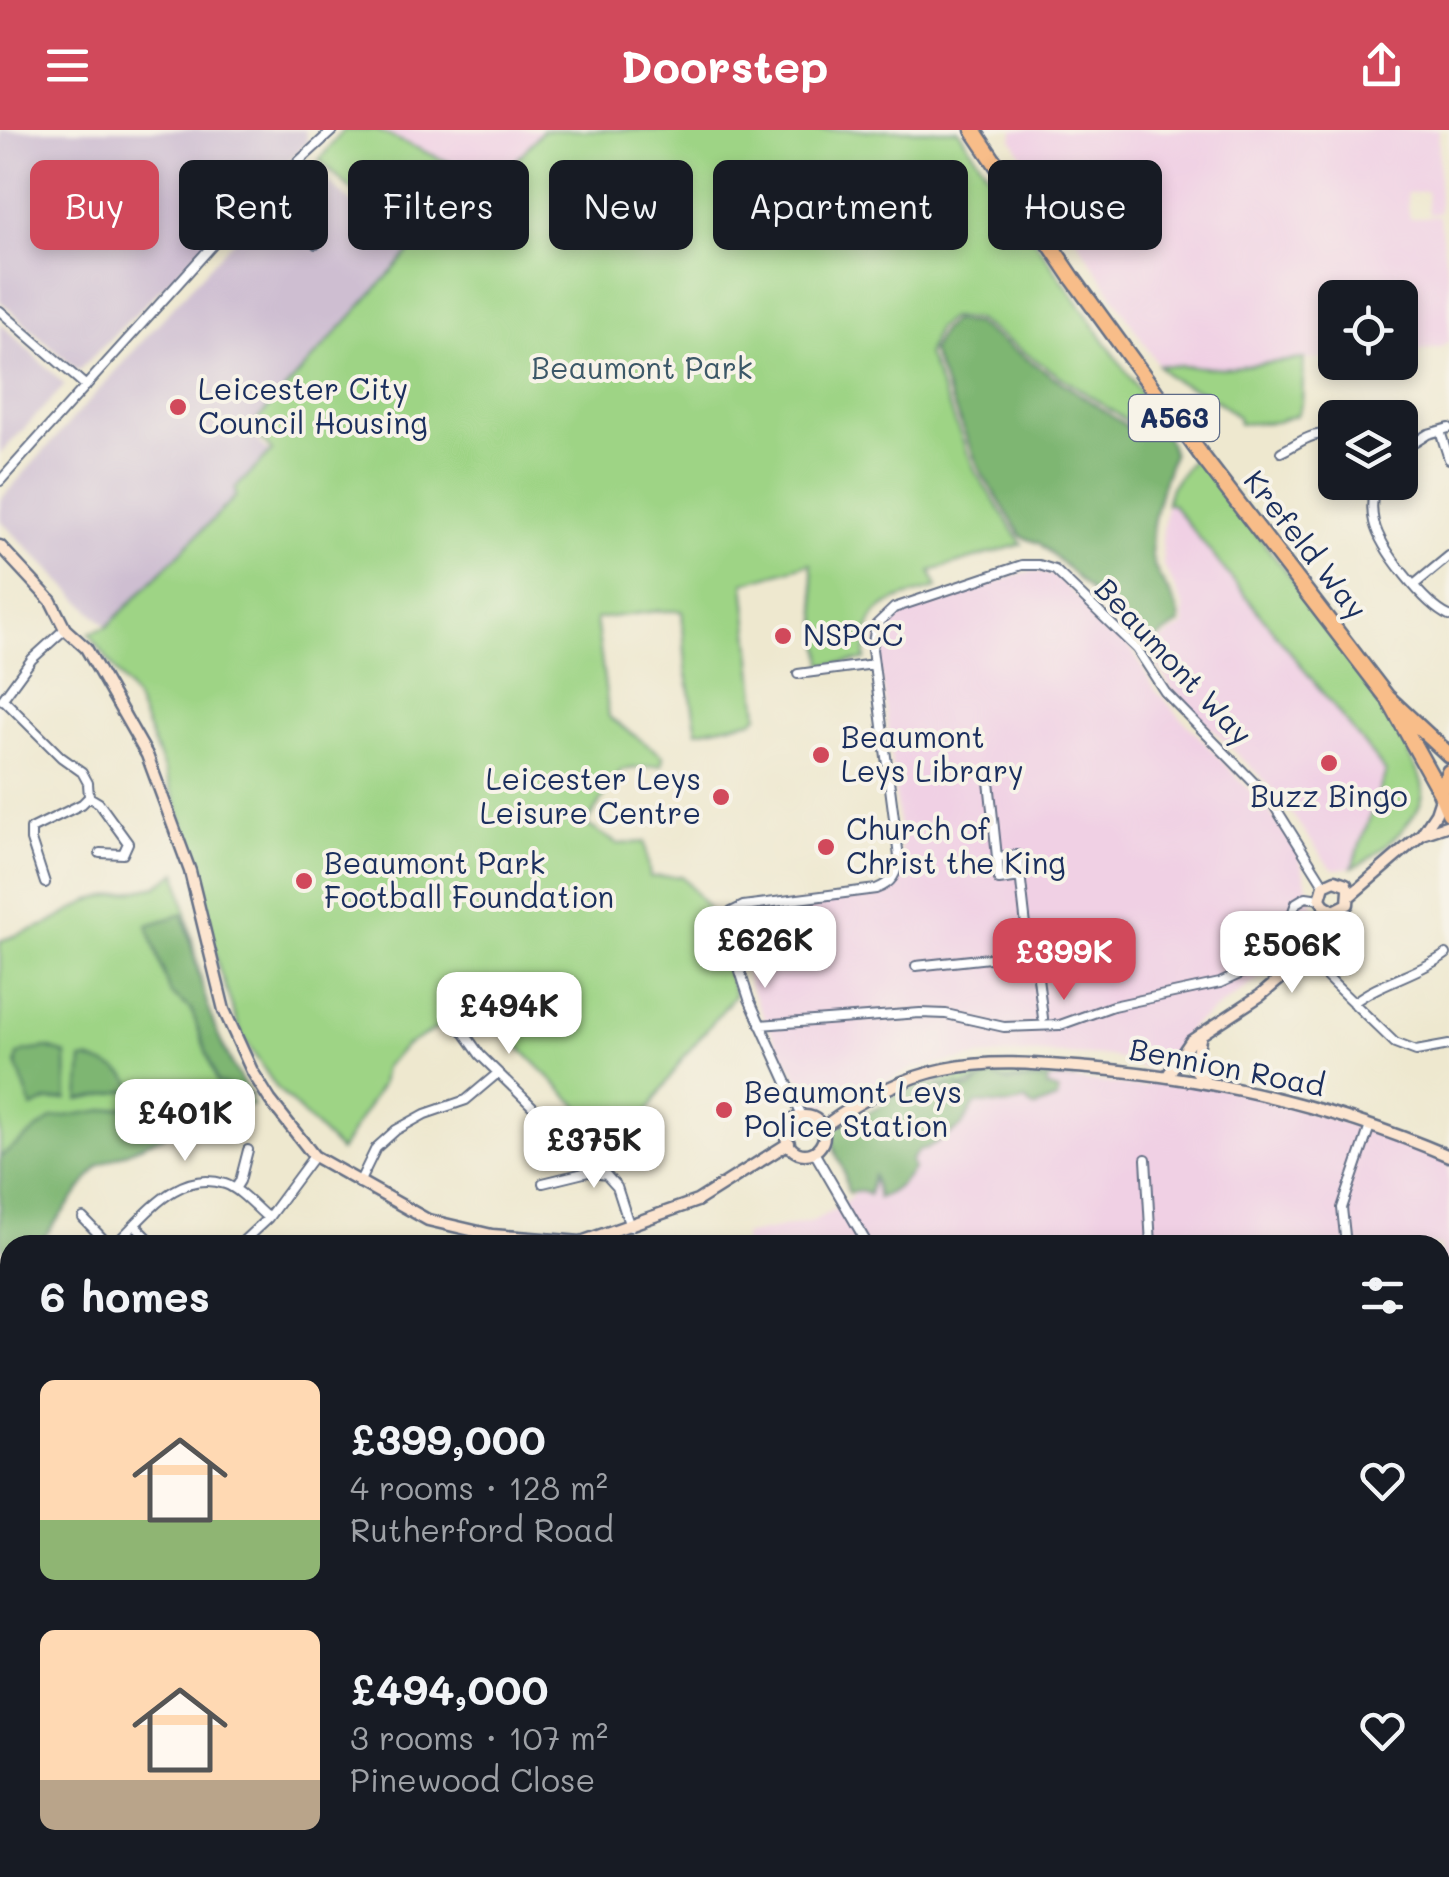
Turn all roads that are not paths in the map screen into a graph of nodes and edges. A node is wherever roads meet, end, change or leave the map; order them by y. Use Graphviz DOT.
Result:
graph roads {
  1 [pos="332,130"];
  2 [pos="973,130"];
  3 [pos="301,160"];
  4 [pos="209,250"];
  5 [pos="0,310"];
  6 [pos="86,386"];
  7 [pos="1444,430"];
  8 [pos="1318,433"];
  9 [pos="1418,440"];
  10 [pos="1281,452"];
  11 [pos="1449,459"];
  12 [pos="0,481"];
  13 [pos="1373,500"];
  14 [pos="0,546"];
  15 [pos="1449,556"];
  16 [pos="1415,584"];
  17 [pos="1449,616"];
  18 [pos="64,629"];
  19 [pos="874,664"];
  20 [pos="798,674"];
  21 [pos="1387,697"];
  22 [pos="1,701"];
  23 [pos="1449,755"];
  24 [pos="1449,772"];
  25 [pos="989,781"];
  26 [pos="1440,795"];
  27 [pos="89,796"];
  28 [pos="1449,813"];
  29 [pos="1449,825"];
  30 [pos="1422,834"];
  31 [pos="100,853"];
  32 [pos="998,862"];
  33 [pos="1021,878"];
  34 [pos="46,883"];
  35 [pos="1324,886"];
  36 [pos="1348,890"];
  37 [pos="1320,899"];
  38 [pos="1334,911"];
  39 [pos="1029,953"];
  40 [pos="1446,954"];
  41 [pos="1306,957"];
  42 [pos="916,966"];
  43 [pos="1354,1003"];
  44 [pos="476,1017"];
  45 [pos="1043,1018"];
  46 [pos="760,1025"];
  47 [pos="1200,1034"];
  48 [pos="1449,1044"];
  49 [pos="498,1073"];
  50 [pos="1168,1075"];
  51 [pos="1205,1082"];
  52 [pos="536,1110"];
  53 [pos="802,1116"];
  54 [pos="1370,1126"];
  55 [pos="822,1127"];
  56 [pos="788,1143"];
  57 [pos="248,1150"];
  58 [pos="814,1152"];
  59 [pos="314,1156"];
  60 [pos="1449,1156"];
  61 [pos="1146,1159"];
  62 [pos="359,1183"];
  63 [pos="543,1183"];
  64 [pos="234,1190"];
  65 [pos="83,1218"];
  66 [pos="268,1218"];
  67 [pos="136,1225"];
  68 [pos="630,1227"];
  69 [pos="101,1235"];
  70 [pos="124,1235"];
  71 [pos="146,1235"];
  72 [pos="250,1235"];
  73 [pos="492,1235"];
  74 [pos="607,1235"];
  75 [pos="862,1235"];
  76 [pos="1150,1235"];
  77 [pos="1345,1235"];
  1 -- 3 [label="street"];
  2 -- 21 [label="highway, Krefeld Way / A563"];
  4 -- 6 [label="street"];
  5 -- 6 [label="street"];
  6 -- 12 [label="street"];
  7 -- 9 [label="street"];
  7 -- 11 [label="street"];
  8 -- 10 [label="street"];
  13 -- 16 [label="street"];
  14 -- 18 [label="street"];
  15 -- 16 [label="street"];
  16 -- 17 [label="street"];
  18 -- 22 [label="street"];
  18 -- 59 [label="street"];
  19 -- 20 [label="street"];
  19 -- 35 [label="street, Beaumont Way"];
  19 -- 46 [label="street, Beaumont Way"];
  21 -- 23 [label="highway, Krefeld Way / A563"];
  21 -- 26 [label="highway, Krefeld Way / A563"];
  22 -- 27 [label="street"];
  24 -- 26 [label="highway"];
  25 -- 33 [label="street"];
  26 -- 28 [label="highway, Krefeld Way"];
  26 -- 30 [label="street"];
  27 -- 31 [label="street"];
  27 -- 34 [label="street"];
  29 -- 30 [label="street"];
  30 -- 36 [label="street"];
  32 -- 33 [label="street"];
  33 -- 39 [label="street"];
  35 -- 36 [label="street"];
  35 -- 37 [label="street"];
  36 -- 38 [label="street"];
  37 -- 38 [label="street"];
  37 -- 46 [label="street"];
  38 -- 41 [label="street"];
  39 -- 42 [label="street"];
  39 -- 45 [label="street"];
  40 -- 43 [label="street"];
  41 -- 43 [label="street"];
  41 -- 47 [label="street"];
  43 -- 48 [label="street"];
  44 -- 49 [label="street"];
  46 -- 53 [label="street, Beaumont Way"];
  47 -- 50 [label="street"];
  47 -- 51 [label="street"];
  49 -- 52 [label="street"];
  49 -- 62 [label="street"];
  50 -- 51 [label="street, Bennion Road"];
  50 -- 55 [label="street, Bennion Road"];
  51 -- 54 [label="street, Bennion Road"];
  53 -- 55 [label="street"];
  53 -- 56 [label="street"];
  54 -- 60 [label="street, Bennion Road"];
  54 -- 77 [label="street"];
  55 -- 58 [label="street"];
  56 -- 58 [label="street"];
  56 -- 68 [label="street"];
  57 -- 64 [label="street"];
  58 -- 75 [label="street"];
  59 -- 62 [label="street"];
  59 -- 66 [label="street"];
  61 -- 76 [label="street"];
  62 -- 73 [label="street"];
  63 -- 68 [label="street"];
  64 -- 66 [label="street"];
  64 -- 67 [label="street"];
  65 -- 69 [label="street"];
  66 -- 72 [label="street"];
  67 -- 70 [label="street"];
  67 -- 71 [label="street"];
  68 -- 74 [label="street"];
}
